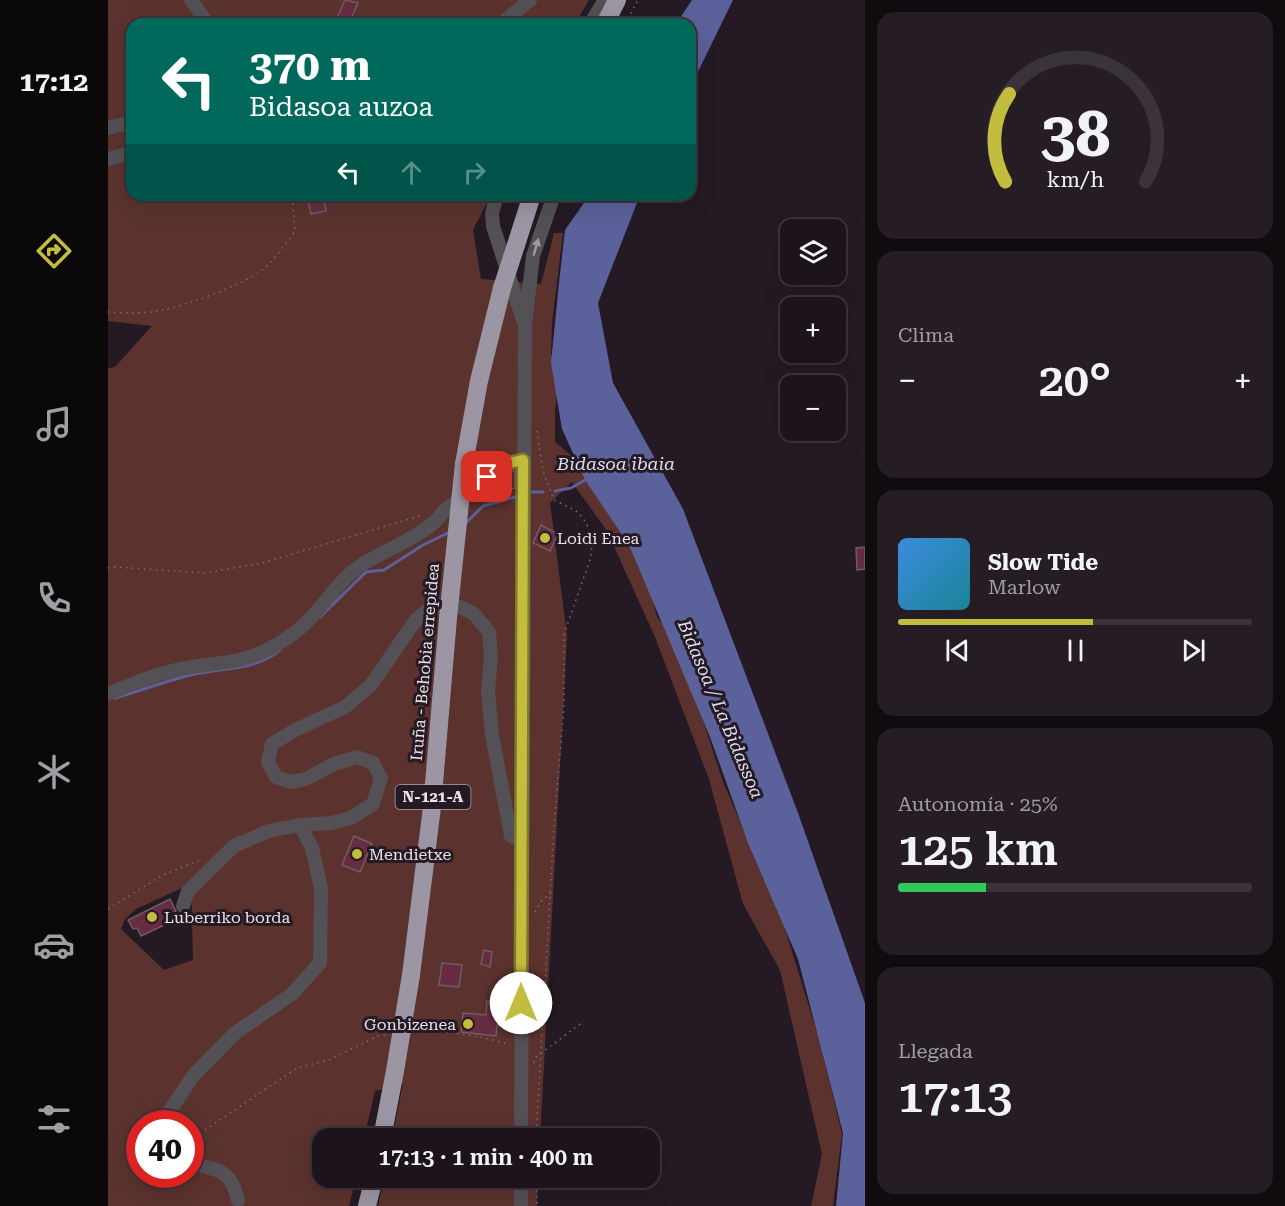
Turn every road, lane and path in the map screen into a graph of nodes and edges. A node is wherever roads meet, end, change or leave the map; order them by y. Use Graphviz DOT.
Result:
graph roads {
  1 [pos="191,0"];
  2 [pos="530,0"];
  3 [pos="604,0"];
  4 [pos="617,0"];
  5 [pos="626,0"];
  6 [pos="638,0"];
  7 [pos="204,18"];
  8 [pos="508,18"];
  9 [pos="594,18"];
  10 [pos="608,18"];
  11 [pos="617,18"];
  12 [pos="628,18"];
  13 [pos="126,154"];
  14 [pos="108,159"];
  15 [pos="292,201"];
  16 [pos="495,201"];
  17 [pos="530,201"];
  18 [pos="552,201"];
  19 [pos="531,271"];
  20 [pos="505,281"];
  21 [pos="108,312"];
  22 [pos="525,325"];
  23 [pos="537,430"];
  24 [pos="523,460"];
  25 [pos="443,512"];
  26 [pos="108,568"];
  27 [pos="108,694"];
  28 [pos="300,825"];
  29 [pos="521,840"];
  30 [pos="202,859"];
  31 [pos="183,906"];
  32 [pos="108,909"];
  33 [pos="584,1021"];
  34 [pos="406,1032"];
  35 [pos="387,1035"];
  36 [pos="521,1049"];
  37 [pos="542,1052"];
  38 [pos="532,1067"];
  39 [pos="170,1110"];
  40 [pos="384,1128"];
  41 [pos="521,1128"];
  42 [pos="537,1128"];
  43 [pos="204,1131"];
  44 [pos="204,1166"];
  45 [pos="372,1188"];
  46 [pos="521,1188"];
  47 [pos="536,1188"];
  48 [pos="238,1200"];
  49 [pos="367,1206"];
  50 [pos="521,1206"];
  51 [pos="537,1206"];
  1 -- 7 [label="street"];
  2 -- 8 [label="street"];
  3 -- 9 [label="street"];
  4 -- 10 [label="highway"];
  5 -- 11 [label="street"];
  6 -- 12 [label="path"];
  13 -- 14 [label="street"];
  15 -- 21 [label="path"];
  16 -- 20 [label="street"];
  17 -- 20 [label="highway, Iruña - Behobia errepidea / N-121-A, bridge"];
  19 -- 18 [label="street, one-way"];
  19 -- 20 [label="street"];
  19 -- 22 [label="street"];
  20 -- 22 [label="street"];
  20 -- 40 [label="highway, Iruña - Behobia errepidea / N-121-A, bridge"];
  22 -- 24 [label="street"];
  23 -- 37 [label="path"];
  24 -- 25 [label="street"];
  24 -- 29 [label="street"];
  25 -- 26 [label="path"];
  25 -- 27 [label="street"];
  28 -- 29 [label="street"];
  28 -- 31 [label="street"];
  28 -- 39 [label="street"];
  29 -- 36 [label="street"];
  30 -- 32 [label="path"];
  33 -- 37 [label="path"];
  34 -- 36 [label="path"];
  35 -- 43 [label="path"];
  36 -- 41 [label="street"];
  37 -- 38 [label="path"];
  37 -- 42 [label="path"];
  44 -- 48 [label="street"];
  45 -- 49 [label="highway"];
  46 -- 50 [label="street"];
  47 -- 51 [label="path"];
}
